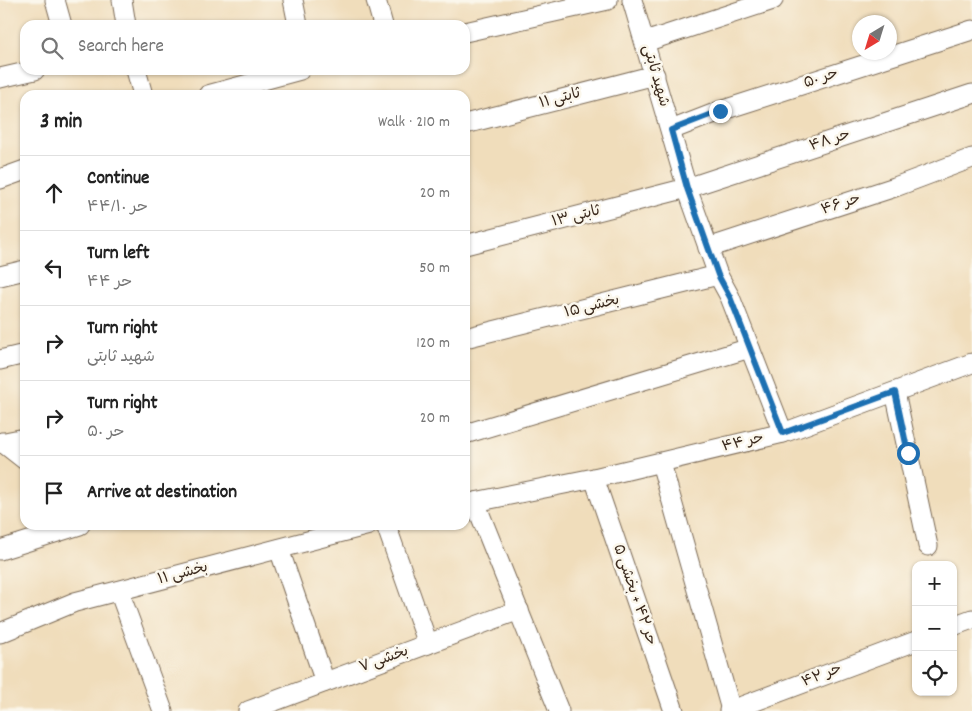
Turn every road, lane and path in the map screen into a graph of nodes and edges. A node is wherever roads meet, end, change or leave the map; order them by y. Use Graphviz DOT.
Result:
graph roads {
  1 [pos="56,0"];
  2 [pos="122,0"];
  3 [pos="292,0"];
  4 [pos="376,0"];
  5 [pos="608,0"];
  6 [pos="632,0"];
  7 [pos="773,0"];
  8 [pos="61,20"];
  9 [pos="125,20"];
  10 [pos="297,20"];
  11 [pos="381,20"];
  12 [pos="972,30"];
  13 [pos="470,31"];
  14 [pos="645,42"];
  15 [pos="20,73"];
  16 [pos="137,75"];
  17 [pos="282,75"];
  18 [pos="655,75"];
  19 [pos="0,78"];
  20 [pos="142,90"];
  21 [pos="226,90"];
  22 [pos="972,94"];
  23 [pos="470,123"];
  24 [pos="671,130"];
  25 [pos="972,158"];
  26 [pos="20,172"];
  27 [pos="0,179"];
  28 [pos="687,188"];
  29 [pos="470,244"];
  30 [pos="708,248"];
  31 [pos="20,271"];
  32 [pos="718,275"];
  33 [pos="0,276"];
  34 [pos="470,337"];
  35 [pos="750,348"];
  36 [pos="20,355"];
  37 [pos="0,360"];
  38 [pos="972,363"];
  39 [pos="895,392"];
  40 [pos="470,432"];
  41 [pos="783,433"];
  42 [pos="20,439"];
  43 [pos="1,443"];
  44 [pos="20,456"];
  45 [pos="660,463"];
  46 [pos="594,478"];
  47 [pos="470,503"];
  48 [pos="64,530"];
  49 [pos="350,530"];
  50 [pos="388,530"];
  51 [pos="928,546"];
  52 [pos="279,549"];
  53 [pos="0,550"];
  54 [pos="119,590"];
  55 [pos="519,610"];
  56 [pos="972,619"];
  57 [pos="957,625"];
  58 [pos="0,633"];
  59 [pos="912,643"];
  60 [pos="428,644"];
  61 [pos="325,682"];
  62 [pos="163,711"];
  63 [pos="248,711"];
  64 [pos="559,711"];
  65 [pos="674,711"];
  66 [pos="730,711"];
  1 -- 8 [label="street"];
  2 -- 9 [label="street"];
  3 -- 10 [label="street"];
  4 -- 11 [label="street"];
  5 -- 13 [label="street"];
  6 -- 14 [label="street, شهید ثابتی"];
  7 -- 14 [label="street"];
  12 -- 24 [label="street, حر ۵۰"];
  14 -- 18 [label="street, شهید ثابتی"];
  15 -- 19 [label="street"];
  16 -- 20 [label="street"];
  17 -- 21 [label="street"];
  18 -- 23 [label="street, ثابتی ۱۱"];
  18 -- 24 [label="street, شهید ثابتی"];
  22 -- 28 [label="street, حر ۴۸"];
  24 -- 28 [label="street, شهید ثابتی"];
  25 -- 30 [label="street, حر ۴۶"];
  26 -- 27 [label="street"];
  28 -- 29 [label="street, ثابتی ۱۳"];
  28 -- 30 [label="street, شهید ثابتی"];
  30 -- 32 [label="street, شهید ثابتی"];
  31 -- 33 [label="street"];
  32 -- 34 [label="street, بخشی ۱۵"];
  32 -- 35 [label="street, شهید ثابتی"];
  35 -- 40 [label="street"];
  35 -- 41 [label="street, شهید ثابتی"];
  36 -- 37 [label="street"];
  38 -- 39 [label="street, حر ۴۴"];
  39 -- 41 [label="street, حر ۴۴"];
  39 -- 51 [label="street"];
  41 -- 45 [label="street, حر ۴۴"];
  42 -- 43 [label="street"];
  43 -- 44 [label="street"];
  45 -- 46 [label="street, حر ۴۴"];
  45 -- 66 [label="street"];
  46 -- 47 [label="street, حر ۴۴"];
  46 -- 65 [label="street, حر ۴۲ + بخشی ۵"];
  47 -- 55 [label="street"];
  48 -- 53 [label="street"];
  49 -- 52 [label="street, بخشی ۱۱"];
  50 -- 60 [label="street"];
  52 -- 54 [label="street, بخشی ۱۱"];
  52 -- 61 [label="street"];
  54 -- 58 [label="street, بخشی ۱۱"];
  54 -- 62 [label="street"];
  55 -- 60 [label="street, بخشی ۷"];
  55 -- 64 [label="street"];
  56 -- 57 [label="street"];
  59 -- 66 [label="street, حر ۴۲"];
  60 -- 61 [label="street, بخشی ۷"];
  61 -- 63 [label="street, بخشی ۷"];
}
